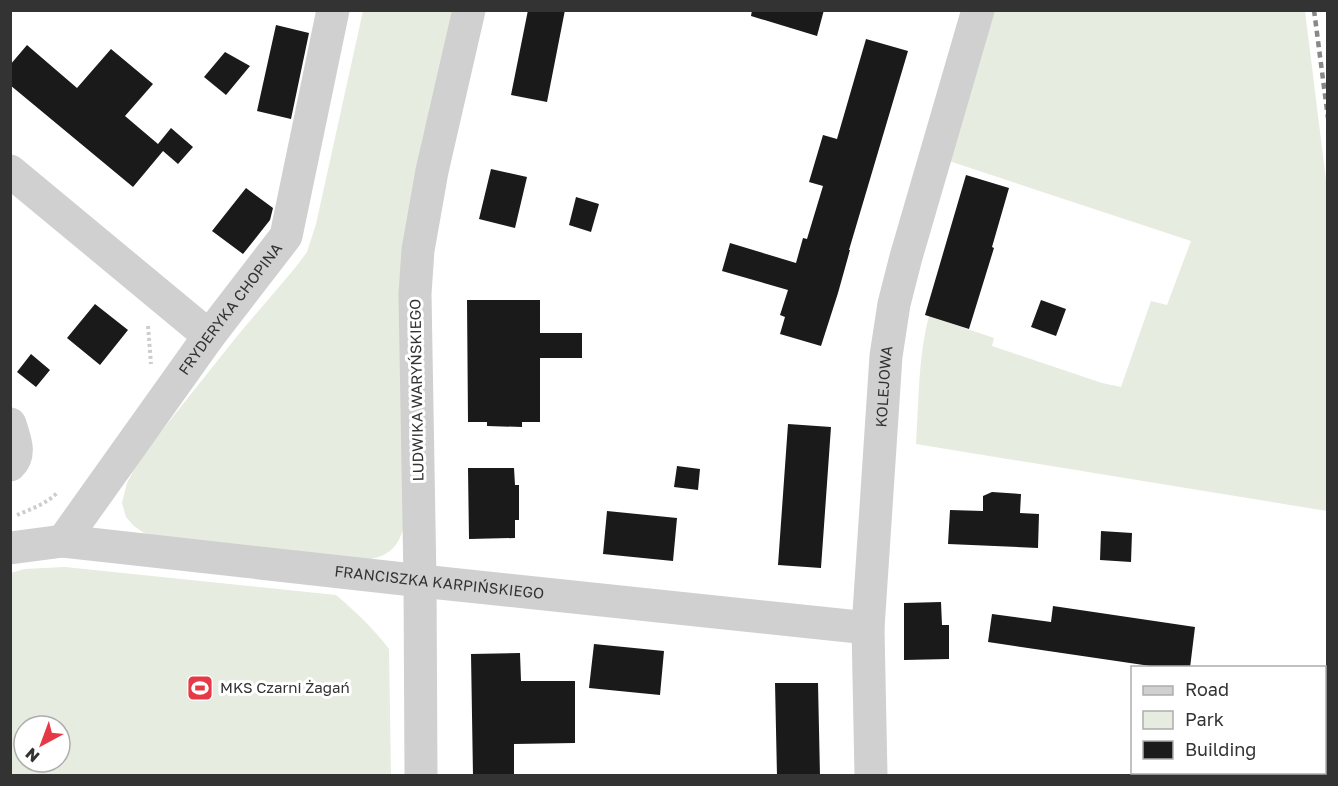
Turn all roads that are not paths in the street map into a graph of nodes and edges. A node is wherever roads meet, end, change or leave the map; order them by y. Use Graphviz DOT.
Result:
graph roads {
  1 [pos="333,10"];
  2 [pos="469,10"];
  3 [pos="978,10"];
  4 [pos="10,171"];
  5 [pos="209,336"];
  6 [pos="10,424"];
  7 [pos="10,465"];
  8 [pos="63,541"];
  9 [pos="10,548"];
  10 [pos="420,581"];
  11 [pos="868,628"];
  12 [pos="421,776"];
  13 [pos="871,776"];
  1 -- 5 [label="street, FRYDERYKA CHOPINA"];
  2 -- 10 [label="street, LUDWIKA WARYŃSKIEGO"];
  3 -- 11 [label="street, KOLEJOWA"];
  4 -- 5 [label="street"];
  5 -- 8 [label="street, FRYDERYKA CHOPINA"];
  6 -- 7 [label="street"];
  8 -- 9 [label="street, FRANCISZKA KARPIŃSKIEGO"];
  8 -- 10 [label="street, FRANCISZKA KARPIŃSKIEGO"];
  10 -- 11 [label="street, FRANCISZKA KARPIŃSKIEGO"];
  10 -- 12 [label="street, LUDWIKA WARYŃSKIEGO"];
  11 -- 13 [label="street, KOLEJOWA"];
}
